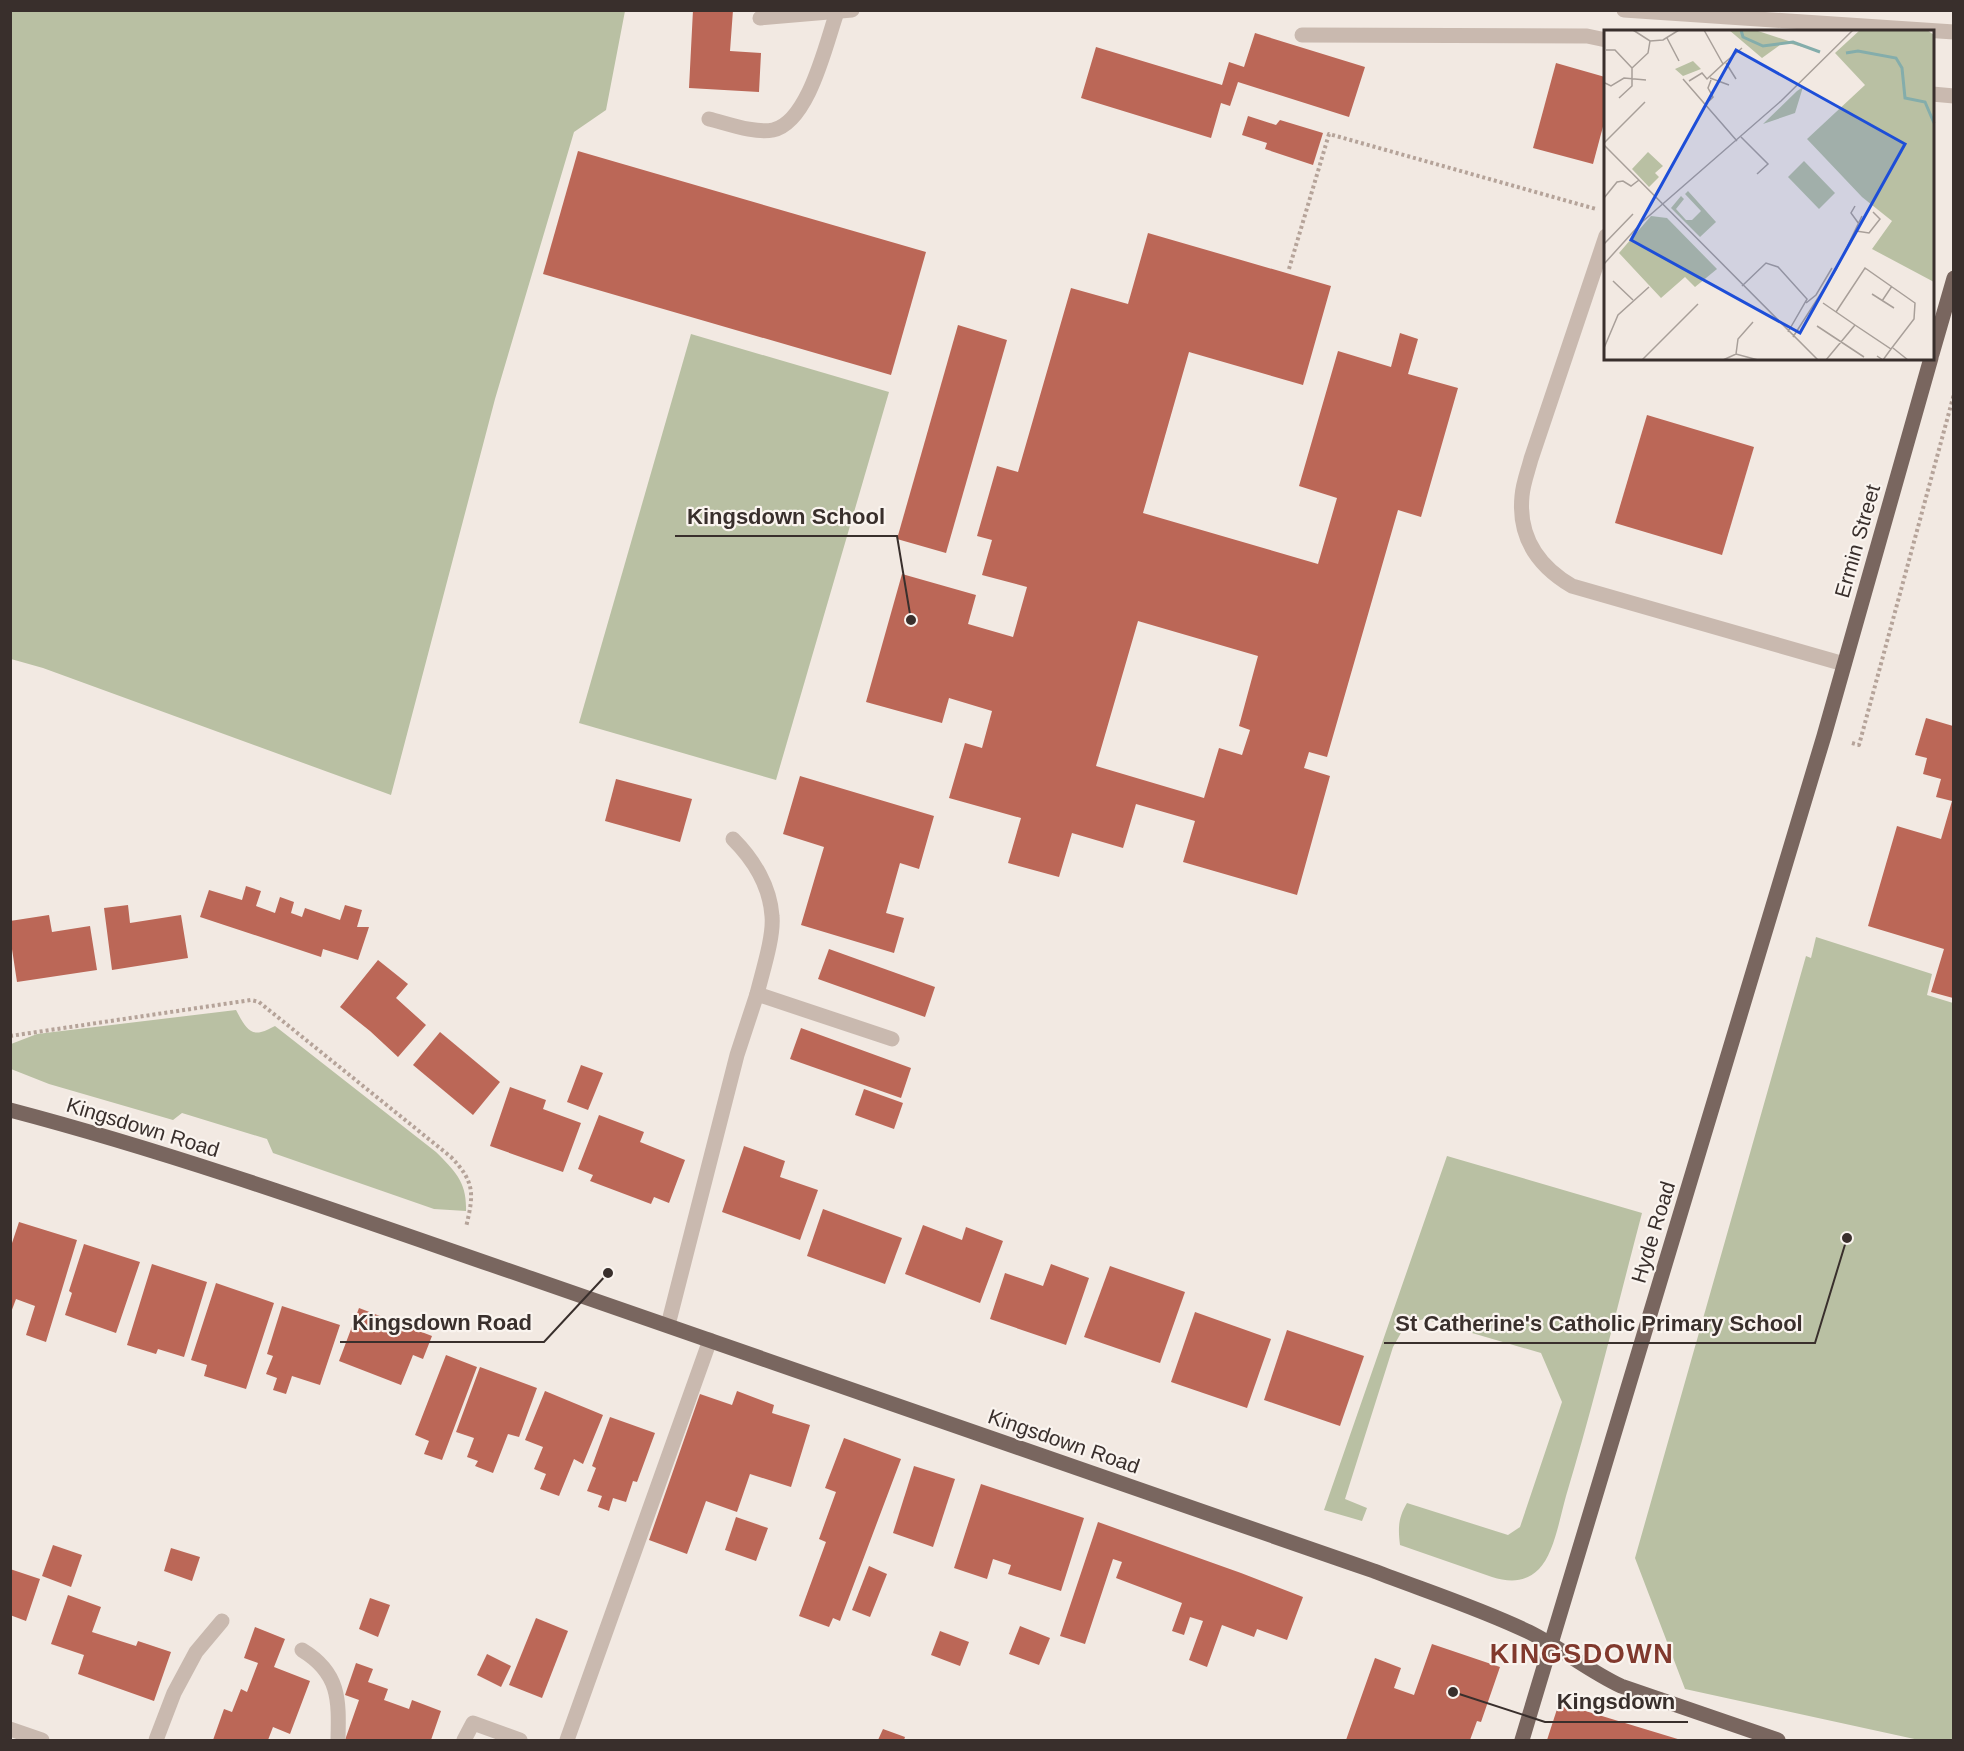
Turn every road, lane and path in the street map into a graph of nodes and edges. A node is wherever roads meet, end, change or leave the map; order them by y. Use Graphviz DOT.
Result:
graph roads {
  1 [pos="1624,10"];
  2 [pos="844,11"];
  3 [pos="760,18"];
  4 [pos="1923,30"];
  5 [pos="1934,31"];
  6 [pos="1953,32"];
  7 [pos="1302,35"];
  8 [pos="1604,40"];
  9 [pos="1934,94"];
  10 [pos="1953,96"];
  11 [pos="709,119"];
  12 [pos="1604,211"];
  13 [pos="1604,239"];
  14 [pos="1288,269"];
  15 [pos="1953,278"];
  16 [pos="1934,347"];
  17 [pos="1930,360"];
  18 [pos="1953,394"];
  19 [pos="1844,664"];
  20 [pos="1824,736"];
  21 [pos="734,839"];
  22 [pos="757,994"];
  23 [pos="10,1036"];
  24 [pos="892,1039"];
  25 [pos="10,1110"];
  26 [pos="459,1254"];
  27 [pos="668,1325"];
  28 [pos="710,1340"];
  29 [pos="222,1621"];
  30 [pos="1552,1644"];
  31 [pos="302,1650"];
  32 [pos="10,1729"];
  33 [pos="42,1740"];
  34 [pos="156,1740"];
  35 [pos="338,1740"];
  36 [pos="464,1740"];
  37 [pos="520,1740"];
  38 [pos="567,1740"];
  39 [pos="1522,1740"];
  40 [pos="1778,1740"];
  1 -- 4 [label="street"];
  2 -- 3 [label="street"];
  2 -- 11 [label="street"];
  5 -- 6 [label="street"];
  7 -- 8 [label="street"];
  9 -- 10 [label="street"];
  12 -- 14 [label="path"];
  13 -- 19 [label="street"];
  15 -- 16 [label="main road"];
  17 -- 19 [label="main road, Ermin Street"];
  18 -- 20 [label="path"];
  19 -- 20 [label="main road, Ermin Street"];
  20 -- 30 [label="main road, Hyde Road"];
  21 -- 22 [label="street"];
  22 -- 24 [label="street"];
  22 -- 27 [label="street"];
  23 -- 26 [label="path"];
  25 -- 26 [label="main road, Kingsdown Road"];
  26 -- 27 [label="main road, Kingsdown Road"];
  27 -- 28 [label="main road, Kingsdown Road"];
  28 -- 30 [label="main road, Kingsdown Road"];
  28 -- 38 [label="street"];
  29 -- 34 [label="street"];
  30 -- 39 [label="main road, Hyde Road"];
  30 -- 40 [label="main road, Kingsdown Road"];
  31 -- 35 [label="street"];
  32 -- 33 [label="street"];
  36 -- 37 [label="street"];
}
